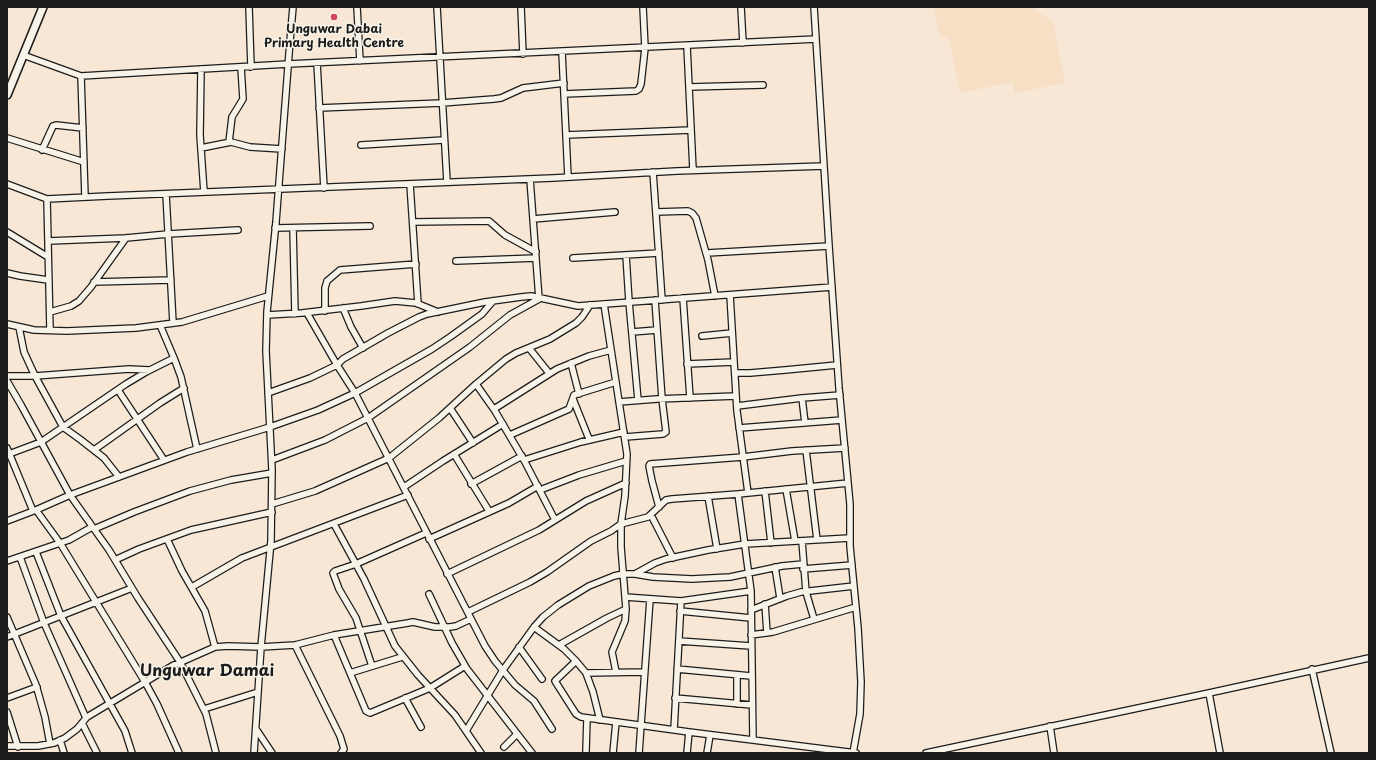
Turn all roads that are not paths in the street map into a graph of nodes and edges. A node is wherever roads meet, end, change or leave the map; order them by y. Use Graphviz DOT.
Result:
graph roads {
  1 [pos="43,7"];
  2 [pos="249,7"];
  3 [pos="293,7"];
  4 [pos="358,7"];
  5 [pos="437,7"];
  6 [pos="521,7"];
  7 [pos="643,7"];
  8 [pos="741,7"];
  9 [pos="814,7"];
  10 [pos="816,39"];
  11 [pos="743,43"];
  12 [pos="687,46"];
  13 [pos="645,48"];
  14 [pos="562,52"];
  15 [pos="523,54"];
  16 [pos="23,55"];
  17 [pos="439,58"];
  18 [pos="360,61"];
  19 [pos="317,63"];
  20 [pos="288,64"];
  21 [pos="251,66"];
  22 [pos="241,67"];
  23 [pos="201,69"];
  24 [pos="81,76"];
  25 [pos="9,83"];
  26 [pos="564,83"];
  27 [pos="763,85"];
  28 [pos="689,87"];
  29 [pos="564,94"];
  30 [pos="7,95"];
  31 [pos="442,103"];
  32 [pos="319,108"];
  33 [pos="83,128"];
  34 [pos="691,130"];
  35 [pos="566,135"];
  36 [pos="7,138"];
  37 [pos="444,140"];
  38 [pos="229,142"];
  39 [pos="361,145"];
  40 [pos="201,148"];
  41 [pos="282,149"];
  42 [pos="42,150"];
  43 [pos="84,162"];
  44 [pos="824,166"];
  45 [pos="693,170"];
  46 [pos="653,172"];
  47 [pos="568,178"];
  48 [pos="530,179"];
  49 [pos="447,182"];
  50 [pos="7,184"];
  51 [pos="410,184"];
  52 [pos="324,188"];
  53 [pos="278,190"];
  54 [pos="204,192"];
  55 [pos="166,194"];
  56 [pos="85,197"];
  57 [pos="47,199"];
  58 [pos="615,212"];
  59 [pos="656,212"];
  60 [pos="533,219"];
  61 [pos="413,222"];
  62 [pos="370,226"];
  63 [pos="275,228"];
  64 [pos="293,228"];
  65 [pos="238,230"];
  66 [pos="7,232"];
  67 [pos="168,234"];
  68 [pos="126,238"];
  69 [pos="48,241"];
  70 [pos="829,246"];
  71 [pos="659,253"];
  72 [pos="707,253"];
  73 [pos="536,255"];
  74 [pos="626,255"];
  75 [pos="48,257"];
  76 [pos="573,258"];
  77 [pos="456,261"];
  78 [pos="416,264"];
  79 [pos="7,273"];
  80 [pos="48,280"];
  81 [pos="171,280"];
  82 [pos="94,282"];
  83 [pos="832,287"];
  84 [pos="730,295"];
  85 [pos="268,296"];
  86 [pos="715,296"];
  87 [pos="683,298"];
  88 [pos="539,299"];
  89 [pos="655,300"];
  90 [pos="662,300"];
  91 [pos="493,301"];
  92 [pos="629,302"];
  93 [pos="418,304"];
  94 [pos="604,304"];
  95 [pos="590,305"];
  96 [pos="343,308"];
  97 [pos="324,311"];
  98 [pos="50,312"];
  99 [pos="438,312"];
  100 [pos="307,313"];
  101 [pos="295,314"];
  102 [pos="266,315"];
  103 [pos="173,323"];
  104 [pos="7,324"];
  105 [pos="160,325"];
  106 [pos="19,327"];
  107 [pos="50,330"];
  108 [pos="657,330"];
  109 [pos="632,332"];
  110 [pos="732,333"];
  111 [pos="702,336"];
  112 [pos="363,348"];
  113 [pos="529,348"];
  114 [pos="611,350"];
  115 [pos="174,358"];
  116 [pos="734,362"];
  117 [pos="571,363"];
  118 [pos="687,364"];
  119 [pos="837,364"];
  120 [pos="337,365"];
  121 [pos="150,370"];
  122 [pos="549,373"];
  123 [pos="735,373"];
  124 [pos="7,376"];
  125 [pos="35,376"];
  126 [pos="7,381"];
  127 [pos="616,382"];
  128 [pos="476,384"];
  129 [pos="184,388"];
  130 [pos="118,390"];
  131 [pos="268,393"];
  132 [pos="355,393"];
  133 [pos="579,394"];
  134 [pos="840,395"];
  135 [pos="736,396"];
  136 [pos="572,398"];
  137 [pos="690,398"];
  138 [pos="802,398"];
  139 [pos="662,399"];
  140 [pos="638,400"];
  141 [pos="619,402"];
  142 [pos="737,406"];
  143 [pos="450,408"];
  144 [pos="494,409"];
  145 [pos="138,418"];
  146 [pos="368,418"];
  147 [pos="842,420"];
  148 [pos="805,423"];
  149 [pos="503,424"];
  150 [pos="270,427"];
  151 [pos="63,428"];
  152 [pos="739,428"];
  153 [pos="624,434"];
  154 [pos="510,435"];
  155 [pos="589,439"];
  156 [pos="41,442"];
  157 [pos="473,442"];
  158 [pos="845,448"];
  159 [pos="197,449"];
  160 [pos="94,450"];
  161 [pos="806,450"];
  162 [pos="8,451"];
  163 [pos="454,454"];
  164 [pos="743,457"];
  165 [pos="389,458"];
  166 [pos="523,458"];
  167 [pos="164,460"];
  168 [pos="272,460"];
  169 [pos="626,461"];
  170 [pos="272,473"];
  171 [pos="119,477"];
  172 [pos="848,482"];
  173 [pos="626,483"];
  174 [pos="471,484"];
  175 [pos="810,486"];
  176 [pos="404,487"];
  177 [pos="539,488"];
  178 [pos="786,489"];
  179 [pos="764,491"];
  180 [pos="748,493"];
  181 [pos="738,494"];
  182 [pos="70,495"];
  183 [pos="408,495"];
  184 [pos="708,496"];
  185 [pos="272,504"];
  186 [pos="659,507"];
  187 [pos="34,511"];
  188 [pos="489,511"];
  189 [pos="272,512"];
  190 [pos="651,515"];
  191 [pos="555,520"];
  192 [pos="7,521"];
  193 [pos="334,524"];
  194 [pos="621,524"];
  195 [pos="93,528"];
  196 [pos="426,533"];
  197 [pos="167,538"];
  198 [pos="850,538"];
  199 [pos="429,539"];
  200 [pos="817,540"];
  201 [pos="795,541"];
  202 [pos="802,541"];
  203 [pos="60,543"];
  204 [pos="770,543"];
  205 [pos="745,544"];
  206 [pos="271,548"];
  207 [pos="717,549"];
  208 [pos="36,552"];
  209 [pos="20,557"];
  210 [pos="673,558"];
  211 [pos="115,560"];
  212 [pos="7,561"];
  213 [pos="356,564"];
  214 [pos="852,565"];
  215 [pos="775,567"];
  216 [pos="803,567"];
  217 [pos="447,574"];
  218 [pos="623,574"];
  219 [pos="635,574"];
  220 [pos="748,574"];
  221 [pos="854,586"];
  222 [pos="192,587"];
  223 [pos="132,588"];
  224 [pos="751,591"];
  225 [pos="806,592"];
  226 [pos="429,594"];
  227 [pos="626,597"];
  228 [pos="780,598"];
  229 [pos="650,599"];
  230 [pos="681,601"];
  231 [pos="96,602"];
  232 [pos="765,604"];
  233 [pos="856,607"];
  234 [pos="626,609"];
  235 [pos="751,610"];
  236 [pos="680,611"];
  237 [pos="468,612"];
  238 [pos="61,616"];
  239 [pos="7,617"];
  240 [pos="751,618"];
  241 [pos="471,619"];
  242 [pos="814,619"];
  243 [pos="44,623"];
  244 [pos="386,627"];
  245 [pos="444,627"];
  246 [pos="534,627"];
  247 [pos="361,630"];
  248 [pos="768,633"];
  249 [pos="14,634"];
  250 [pos="334,635"];
  251 [pos="751,635"];
  252 [pos="7,637"];
  253 [pos="679,641"];
  254 [pos="296,645"];
  255 [pos="559,645"];
  256 [pos="751,646"];
  257 [pos="215,647"];
  258 [pos="261,647"];
  259 [pos="519,647"];
  260 [pos="402,657"];
  261 [pos="1369,658"];
  262 [pos="576,661"];
  263 [pos="180,662"];
  264 [pos="372,666"];
  265 [pos="465,666"];
  266 [pos="503,670"];
  267 [pos="677,670"];
  268 [pos="1312,670"];
  269 [pos="616,672"];
  270 [pos="644,672"];
  271 [pos="350,673"];
  272 [pos="586,673"];
  273 [pos="737,675"];
  274 [pos="751,676"];
  275 [pos="542,679"];
  276 [pos="145,682"];
  277 [pos="37,687"];
  278 [pos="430,688"];
  279 [pos="258,692"];
  280 [pos="1209,693"];
  281 [pos="488,695"];
  282 [pos="7,698"];
  283 [pos="405,698"];
  284 [pos="675,698"];
  285 [pos="110,703"];
  286 [pos="737,704"];
  287 [pos="752,705"];
  288 [pos="204,709"];
  289 [pos="7,712"];
  290 [pos="86,718"];
  291 [pos="587,718"];
  292 [pos="600,720"];
  293 [pos="616,722"];
  294 [pos="82,723"];
  295 [pos="641,725"];
  296 [pos="1050,726"];
  297 [pos="421,727"];
  298 [pos="256,729"];
  299 [pos="552,729"];
  300 [pos="674,730"];
  301 [pos="466,731"];
  302 [pos="689,732"];
  303 [pos="517,734"];
  304 [pos="710,735"];
  305 [pos="60,740"];
  306 [pos="753,740"];
  307 [pos="50,744"];
  308 [pos="7,746"];
  309 [pos="18,747"];
  310 [pos="504,747"];
  311 [pos="586,751"];
  312 [pos="935,752"];
  313 [pos="64,753"];
  314 [pos="97,753"];
  315 [pos="132,753"];
  316 [pos="179,753"];
  317 [pos="216,753"];
  318 [pos="254,753"];
  319 [pos="272,753"];
  320 [pos="341,753"];
  321 [pos="480,753"];
  322 [pos="532,753"];
  323 [pos="613,753"];
  324 [pos="639,753"];
  325 [pos="687,753"];
  326 [pos="707,753"];
  327 [pos="854,753"];
  328 [pos="926,753"];
  329 [pos="1054,753"];
  330 [pos="1220,753"];
  331 [pos="1331,753"];
  1 -- 16 [label="street"];
  2 -- 21 [label="street"];
  3 -- 20 [label="street"];
  4 -- 18 [label="street"];
  5 -- 17 [label="street"];
  6 -- 15 [label="street"];
  7 -- 13 [label="street"];
  8 -- 11 [label="street"];
  9 -- 10 [label="street"];
  10 -- 11 [label="street"];
  10 -- 44 [label="street"];
  11 -- 12 [label="street"];
  12 -- 13 [label="street"];
  12 -- 28 [label="street"];
  13 -- 14 [label="street"];
  13 -- 29 [label="street"];
  14 -- 15 [label="street"];
  14 -- 26 [label="street"];
  15 -- 17 [label="street"];
  16 -- 24 [label="street"];
  16 -- 25 [label="street"];
  17 -- 18 [label="street"];
  17 -- 31 [label="street"];
  18 -- 19 [label="street"];
  19 -- 20 [label="street"];
  19 -- 32 [label="street"];
  20 -- 21 [label="street"];
  20 -- 41 [label="street"];
  21 -- 22 [label="street"];
  22 -- 23 [label="street"];
  22 -- 38 [label="street"];
  23 -- 24 [label="street"];
  23 -- 40 [label="street"];
  24 -- 33 [label="street"];
  25 -- 30 [label="street"];
  26 -- 29 [label="street"];
  26 -- 31 [label="street"];
  27 -- 28 [label="street"];
  28 -- 34 [label="street"];
  29 -- 35 [label="street"];
  31 -- 32 [label="street"];
  31 -- 37 [label="street"];
  32 -- 52 [label="street"];
  33 -- 42 [label="street"];
  33 -- 43 [label="street"];
  34 -- 35 [label="street"];
  34 -- 45 [label="street"];
  35 -- 47 [label="street"];
  36 -- 42 [label="street"];
  37 -- 39 [label="street"];
  37 -- 49 [label="street"];
  38 -- 40 [label="street"];
  38 -- 41 [label="street"];
  40 -- 54 [label="street"];
  41 -- 53 [label="street"];
  42 -- 43 [label="street"];
  43 -- 56 [label="street"];
  44 -- 45 [label="street"];
  44 -- 70 [label="street"];
  45 -- 46 [label="street"];
  46 -- 47 [label="street"];
  46 -- 59 [label="street"];
  47 -- 48 [label="street"];
  48 -- 49 [label="street"];
  48 -- 60 [label="street"];
  49 -- 51 [label="street"];
  50 -- 57 [label="street"];
  51 -- 52 [label="street"];
  51 -- 61 [label="street"];
  52 -- 53 [label="street"];
  53 -- 54 [label="street"];
  53 -- 63 [label="street"];
  54 -- 55 [label="street"];
  55 -- 56 [label="street"];
  55 -- 67 [label="street"];
  56 -- 57 [label="street"];
  57 -- 69 [label="street"];
  58 -- 60 [label="street"];
  59 -- 71 [label="street"];
  59 -- 72 [label="street"];
  60 -- 73 [label="street"];
  61 -- 73 [label="street"];
  61 -- 78 [label="street"];
  62 -- 64 [label="street"];
  63 -- 64 [label="street"];
  63 -- 85 [label="street"];
  64 -- 101 [label="street"];
  65 -- 67 [label="street"];
  66 -- 75 [label="street"];
  67 -- 68 [label="street"];
  67 -- 81 [label="street"];
  68 -- 69 [label="street"];
  68 -- 82 [label="street"];
  69 -- 75 [label="street"];
  70 -- 72 [label="street"];
  70 -- 83 [label="street"];
  71 -- 74 [label="street"];
  71 -- 90 [label="street"];
  72 -- 86 [label="street"];
  73 -- 77 [label="street"];
  73 -- 88 [label="street"];
  74 -- 76 [label="street"];
  74 -- 92 [label="street"];
  75 -- 80 [label="street"];
  78 -- 93 [label="street"];
  78 -- 97 [label="street"];
  79 -- 80 [label="street"];
  80 -- 98 [label="street"];
  81 -- 82 [label="street"];
  81 -- 103 [label="street"];
  82 -- 98 [label="street"];
  83 -- 84 [label="street"];
  83 -- 119 [label="street"];
  84 -- 86 [label="street"];
  84 -- 110 [label="street"];
  85 -- 102 [label="street"];
  85 -- 103 [label="street"];
  86 -- 87 [label="street"];
  87 -- 90 [label="street"];
  87 -- 118 [label="street"];
  88 -- 91 [label="street"];
  88 -- 95 [label="street"];
  88 -- 146 [label="street"];
  89 -- 90 [label="street"];
  89 -- 92 [label="street"];
  89 -- 108 [label="street"];
  91 -- 99 [label="street"];
  91 -- 132 [label="street"];
  92 -- 94 [label="street"];
  92 -- 109 [label="street"];
  93 -- 96 [label="street"];
  93 -- 99 [label="street"];
  94 -- 95 [label="street"];
  94 -- 114 [label="street"];
  95 -- 113 [label="street"];
  96 -- 97 [label="street"];
  96 -- 112 [label="street"];
  97 -- 100 [label="street"];
  98 -- 107 [label="street"];
  99 -- 112 [label="street"];
  100 -- 101 [label="street"];
  100 -- 120 [label="street"];
  101 -- 102 [label="street"];
  102 -- 131 [label="street"];
  103 -- 105 [label="street"];
  104 -- 106 [label="street"];
  105 -- 107 [label="street"];
  105 -- 115 [label="street"];
  106 -- 107 [label="street"];
  106 -- 125 [label="street"];
  108 -- 109 [label="street"];
  108 -- 139 [label="street"];
  109 -- 140 [label="street"];
  110 -- 111 [label="street"];
  110 -- 116 [label="street"];
  112 -- 120 [label="street"];
  113 -- 122 [label="street"];
  113 -- 128 [label="street"];
  114 -- 117 [label="street"];
  114 -- 127 [label="street"];
  115 -- 121 [label="street"];
  115 -- 129 [label="street"];
  116 -- 118 [label="street"];
  116 -- 123 [label="street"];
  117 -- 122 [label="street"];
  117 -- 133 [label="street"];
  118 -- 137 [label="street"];
  119 -- 123 [label="street"];
  119 -- 134 [label="street"];
  120 -- 131 [label="street"];
  120 -- 132 [label="street"];
  121 -- 125 [label="street"];
  121 -- 130 [label="street"];
  122 -- 144 [label="street"];
  123 -- 135 [label="street"];
  124 -- 125 [label="street"];
  125 -- 151 [label="street"];
  126 -- 156 [label="street"];
  127 -- 133 [label="street"];
  127 -- 141 [label="street"];
  128 -- 143 [label="street"];
  128 -- 144 [label="street"];
  129 -- 145 [label="street"];
  129 -- 159 [label="street"];
  130 -- 145 [label="street"];
  130 -- 151 [label="street"];
  131 -- 150 [label="street"];
  132 -- 146 [label="street"];
  132 -- 150 [label="street"];
  133 -- 136 [label="street"];
  134 -- 138 [label="street"];
  134 -- 147 [label="street"];
  135 -- 137 [label="street"];
  135 -- 142 [label="street"];
  136 -- 154 [label="street"];
  136 -- 155 [label="street"];
  137 -- 139 [label="street"];
  138 -- 142 [label="street"];
  138 -- 148 [label="street"];
  139 -- 140 [label="street"];
  139 -- 153 [label="street"];
  140 -- 141 [label="street"];
  141 -- 153 [label="street"];
  142 -- 152 [label="street"];
  143 -- 157 [label="street"];
  143 -- 165 [label="street"];
  144 -- 149 [label="street"];
  145 -- 160 [label="street"];
  145 -- 167 [label="street"];
  146 -- 165 [label="street"];
  146 -- 168 [label="street"];
  147 -- 148 [label="street"];
  147 -- 158 [label="street"];
  148 -- 152 [label="street"];
  149 -- 154 [label="street"];
  149 -- 157 [label="street"];
  150 -- 159 [label="street"];
  150 -- 168 [label="street"];
  151 -- 156 [label="street"];
  151 -- 160 [label="street"];
  152 -- 164 [label="street"];
  153 -- 155 [label="street"];
  153 -- 169 [label="street"];
  154 -- 166 [label="street"];
  155 -- 166 [label="street"];
  156 -- 162 [label="street"];
  156 -- 182 [label="street"];
  157 -- 163 [label="street"];
  158 -- 161 [label="street"];
  158 -- 172 [label="street"];
  159 -- 167 [label="street"];
  160 -- 171 [label="street"];
  161 -- 164 [label="street"];
  161 -- 175 [label="street"];
  162 -- 187 [label="street"];
  163 -- 174 [label="street"];
  163 -- 176 [label="street"];
  164 -- 180 [label="street"];
  164 -- 186 [label="street"];
  165 -- 176 [label="street"];
  165 -- 185 [label="street"];
  166 -- 174 [label="street"];
  166 -- 177 [label="street"];
  167 -- 171 [label="street"];
  168 -- 170 [label="street"];
  169 -- 173 [label="street"];
  169 -- 177 [label="street"];
  170 -- 185 [label="street"];
  170 -- 195 [label="street"];
  171 -- 182 [label="street"];
  172 -- 175 [label="street"];
  172 -- 198 [label="street"];
  173 -- 191 [label="street"];
  173 -- 194 [label="street"];
  174 -- 188 [label="street"];
  175 -- 178 [label="street"];
  175 -- 200 [label="street"];
  176 -- 183 [label="street"];
  177 -- 188 [label="street"];
  177 -- 191 [label="street"];
  178 -- 179 [label="street"];
  178 -- 201 [label="street"];
  179 -- 180 [label="street"];
  179 -- 204 [label="street"];
  180 -- 181 [label="street"];
  181 -- 184 [label="street"];
  181 -- 205 [label="street"];
  182 -- 187 [label="street"];
  182 -- 195 [label="street"];
  183 -- 193 [label="street"];
  183 -- 196 [label="street"];
  184 -- 186 [label="street"];
  184 -- 207 [label="street"];
  185 -- 189 [label="street"];
  186 -- 190 [label="street"];
  187 -- 192 [label="street"];
  187 -- 203 [label="street"];
  188 -- 199 [label="street"];
  189 -- 197 [label="street"];
  189 -- 206 [label="street"];
  190 -- 194 [label="street"];
  190 -- 210 [label="street"];
  191 -- 217 [label="street"];
  193 -- 206 [label="street"];
  193 -- 213 [label="street"];
  194 -- 218 [label="street"];
  194 -- 237 [label="street"];
  195 -- 203 [label="street"];
  195 -- 211 [label="street"];
  196 -- 199 [label="street"];
  196 -- 213 [label="street"];
  197 -- 211 [label="street"];
  197 -- 222 [label="street"];
  198 -- 200 [label="street"];
  198 -- 214 [label="street"];
  199 -- 217 [label="street"];
  200 -- 202 [label="street"];
  201 -- 202 [label="street"];
  201 -- 204 [label="street"];
  202 -- 216 [label="street"];
  203 -- 208 [label="street"];
  203 -- 231 [label="street"];
  204 -- 205 [label="street"];
  205 -- 207 [label="street"];
  205 -- 220 [label="street"];
  206 -- 222 [label="street"];
  206 -- 258 [label="street"];
  207 -- 210 [label="street"];
  208 -- 209 [label="street"];
  208 -- 238 [label="street"];
  209 -- 212 [label="street"];
  209 -- 243 [label="street"];
  210 -- 219 [label="street"];
  211 -- 223 [label="street"];
  213 -- 244 [label="street"];
  213 -- 247 [label="street"];
  214 -- 216 [label="street"];
  214 -- 221 [label="street"];
  215 -- 216 [label="street"];
  215 -- 220 [label="street"];
  215 -- 228 [label="street"];
  216 -- 225 [label="street"];
  217 -- 237 [label="street"];
  218 -- 219 [label="street"];
  218 -- 227 [label="street"];
  218 -- 246 [label="street"];
  219 -- 220 [label="street"];
  220 -- 224 [label="street"];
  221 -- 225 [label="street"];
  221 -- 233 [label="street"];
  222 -- 257 [label="street"];
  223 -- 231 [label="street"];
  223 -- 263 [label="street"];
  224 -- 230 [label="street"];
  224 -- 235 [label="street"];
  225 -- 228 [label="street"];
  225 -- 242 [label="street"];
  226 -- 245 [label="street"];
  227 -- 229 [label="street"];
  227 -- 234 [label="street"];
  228 -- 232 [label="street"];
  229 -- 230 [label="street"];
  229 -- 270 [label="street"];
  230 -- 236 [label="street"];
  231 -- 238 [label="street"];
  231 -- 276 [label="street"];
  232 -- 235 [label="street"];
  232 -- 248 [label="street"];
  233 -- 242 [label="street"];
  233 -- 327 [label="street"];
  234 -- 255 [label="street"];
  234 -- 269 [label="street"];
  235 -- 240 [label="street"];
  236 -- 240 [label="street"];
  236 -- 253 [label="street"];
  237 -- 241 [label="street"];
  238 -- 243 [label="street"];
  238 -- 285 [label="street"];
  239 -- 249 [label="street"];
  240 -- 251 [label="street"];
  241 -- 245 [label="street"];
  241 -- 266 [label="street"];
  242 -- 248 [label="street"];
  243 -- 249 [label="street"];
  243 -- 290 [label="street"];
  244 -- 245 [label="street"];
  244 -- 247 [label="street"];
  244 -- 260 [label="street"];
  245 -- 265 [label="street"];
  246 -- 255 [label="street"];
  246 -- 259 [label="street"];
  247 -- 250 [label="street"];
  247 -- 264 [label="street"];
  248 -- 251 [label="street"];
  249 -- 252 [label="street"];
  249 -- 277 [label="street"];
  250 -- 254 [label="street"];
  250 -- 271 [label="street"];
  251 -- 256 [label="street"];
  253 -- 256 [label="street"];
  253 -- 267 [label="street"];
  254 -- 258 [label="street"];
  254 -- 320 [label="street"];
  255 -- 262 [label="street"];
  256 -- 274 [label="street"];
  257 -- 258 [label="street"];
  257 -- 263 [label="street"];
  258 -- 279 [label="street"];
  259 -- 266 [label="street"];
  259 -- 275 [label="street"];
  260 -- 264 [label="street"];
  260 -- 278 [label="street"];
  261 -- 268 [label="street"];
  262 -- 272 [label="street"];
  262 -- 291 [label="street"];
  263 -- 276 [label="street"];
  263 -- 288 [label="street"];
  264 -- 271 [label="street"];
  265 -- 278 [label="street"];
  265 -- 281 [label="street"];
  266 -- 281 [label="street"];
  266 -- 299 [label="street"];
  267 -- 273 [label="street"];
  267 -- 284 [label="street"];
  268 -- 280 [label="street"];
  268 -- 331 [label="street"];
  269 -- 270 [label="street"];
  269 -- 272 [label="street"];
  270 -- 295 [label="street"];
  271 -- 283 [label="street"];
  272 -- 292 [label="street"];
  273 -- 274 [label="street"];
  273 -- 286 [label="street"];
  274 -- 287 [label="street"];
  276 -- 285 [label="street"];
  276 -- 316 [label="street"];
  277 -- 282 [label="street"];
  277 -- 307 [label="street"];
  278 -- 283 [label="street"];
  278 -- 301 [label="street"];
  279 -- 288 [label="street"];
  279 -- 298 [label="street"];
  280 -- 296 [label="street"];
  280 -- 330 [label="street"];
  281 -- 301 [label="street"];
  281 -- 303 [label="street"];
  283 -- 297 [label="street"];
  284 -- 286 [label="street"];
  284 -- 300 [label="street"];
  285 -- 290 [label="street"];
  285 -- 315 [label="street"];
  286 -- 287 [label="street"];
  287 -- 306 [label="street"];
  288 -- 317 [label="street"];
  289 -- 309 [label="street"];
  290 -- 294 [label="street"];
  291 -- 292 [label="street"];
  291 -- 311 [label="street"];
  292 -- 293 [label="street"];
  293 -- 295 [label="street"];
  293 -- 323 [label="street"];
  294 -- 305 [label="street"];
  294 -- 314 [label="street"];
  295 -- 300 [label="street"];
  295 -- 324 [label="street"];
  296 -- 312 [label="street"];
  296 -- 329 [label="street"];
  298 -- 318 [label="street"];
  298 -- 319 [label="street"];
  300 -- 302 [label="street"];
  301 -- 321 [label="street"];
  302 -- 304 [label="street"];
  302 -- 325 [label="street"];
  303 -- 310 [label="street"];
  303 -- 322 [label="street"];
  304 -- 306 [label="street"];
  304 -- 326 [label="street"];
  305 -- 307 [label="street"];
  305 -- 313 [label="street"];
  306 -- 327 [label="street"];
  307 -- 309 [label="street"];
  308 -- 309 [label="street"];
  312 -- 328 [label="street"];
}
